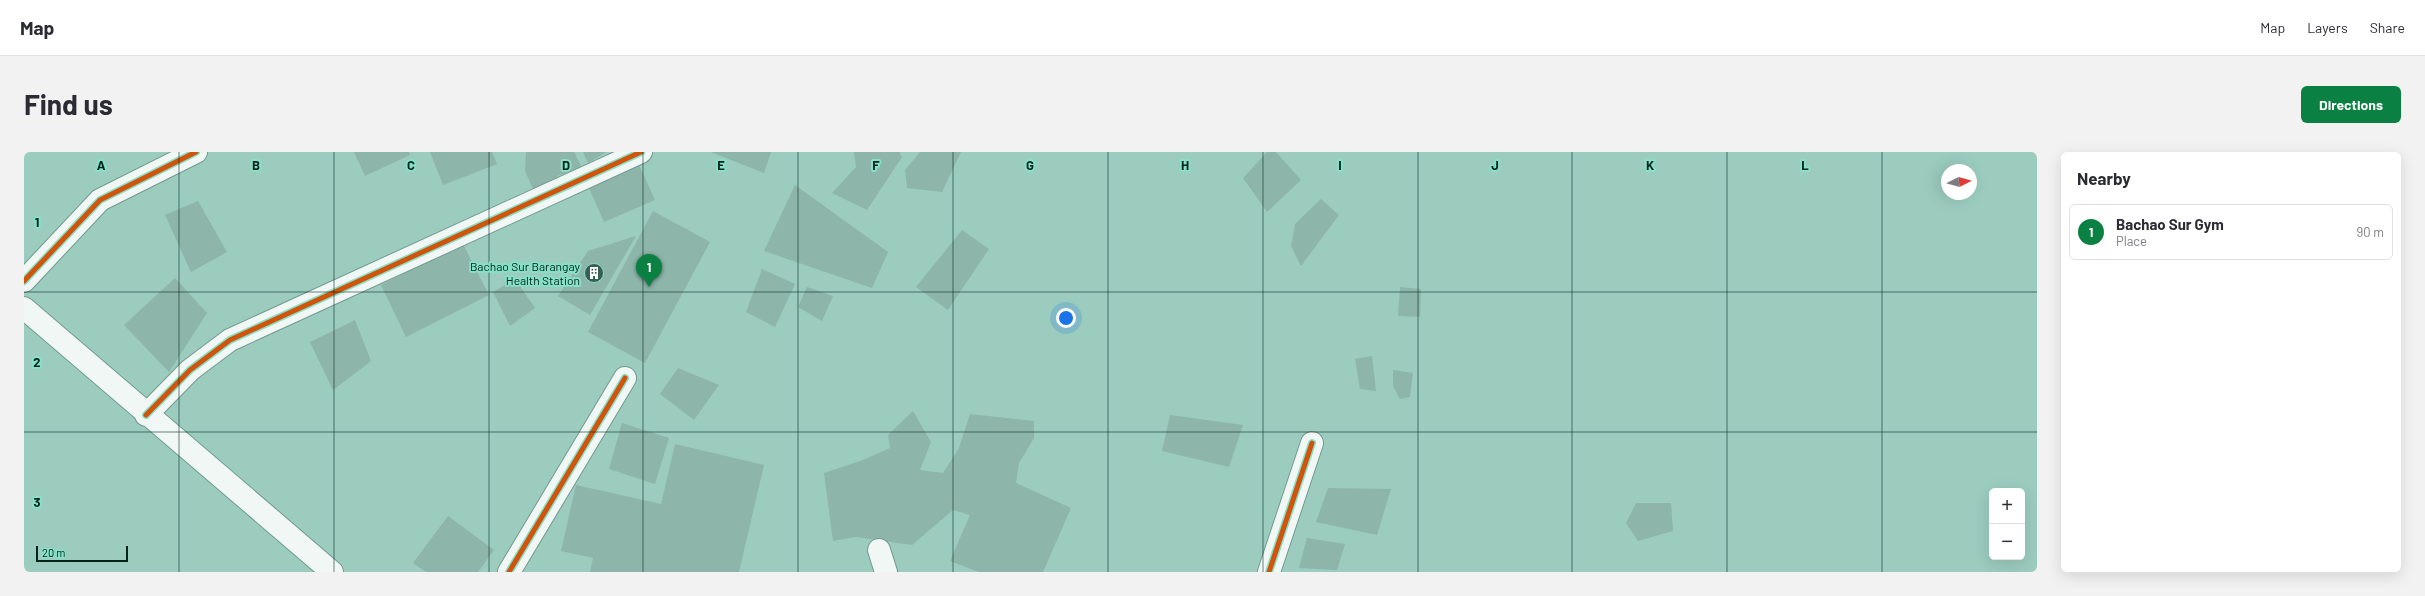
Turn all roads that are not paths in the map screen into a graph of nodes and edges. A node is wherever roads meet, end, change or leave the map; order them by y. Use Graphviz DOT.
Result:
graph roads {
  1 [pos="196,152"];
  2 [pos="641,152"];
  3 [pos="24,281"];
  4 [pos="24,308"];
  5 [pos="625,378"];
  6 [pos="146,415"];
  7 [pos="1312,443"];
  8 [pos="879,550"];
  9 [pos="332,572"];
  10 [pos="509,572"];
  11 [pos="886,572"];
  12 [pos="1269,572"];
  1 -- 3 [label="street"];
  2 -- 6 [label="street"];
  4 -- 6 [label="street"];
  5 -- 10 [label="street"];
  6 -- 9 [label="street"];
  7 -- 12 [label="street"];
  8 -- 11 [label="street"];
}
